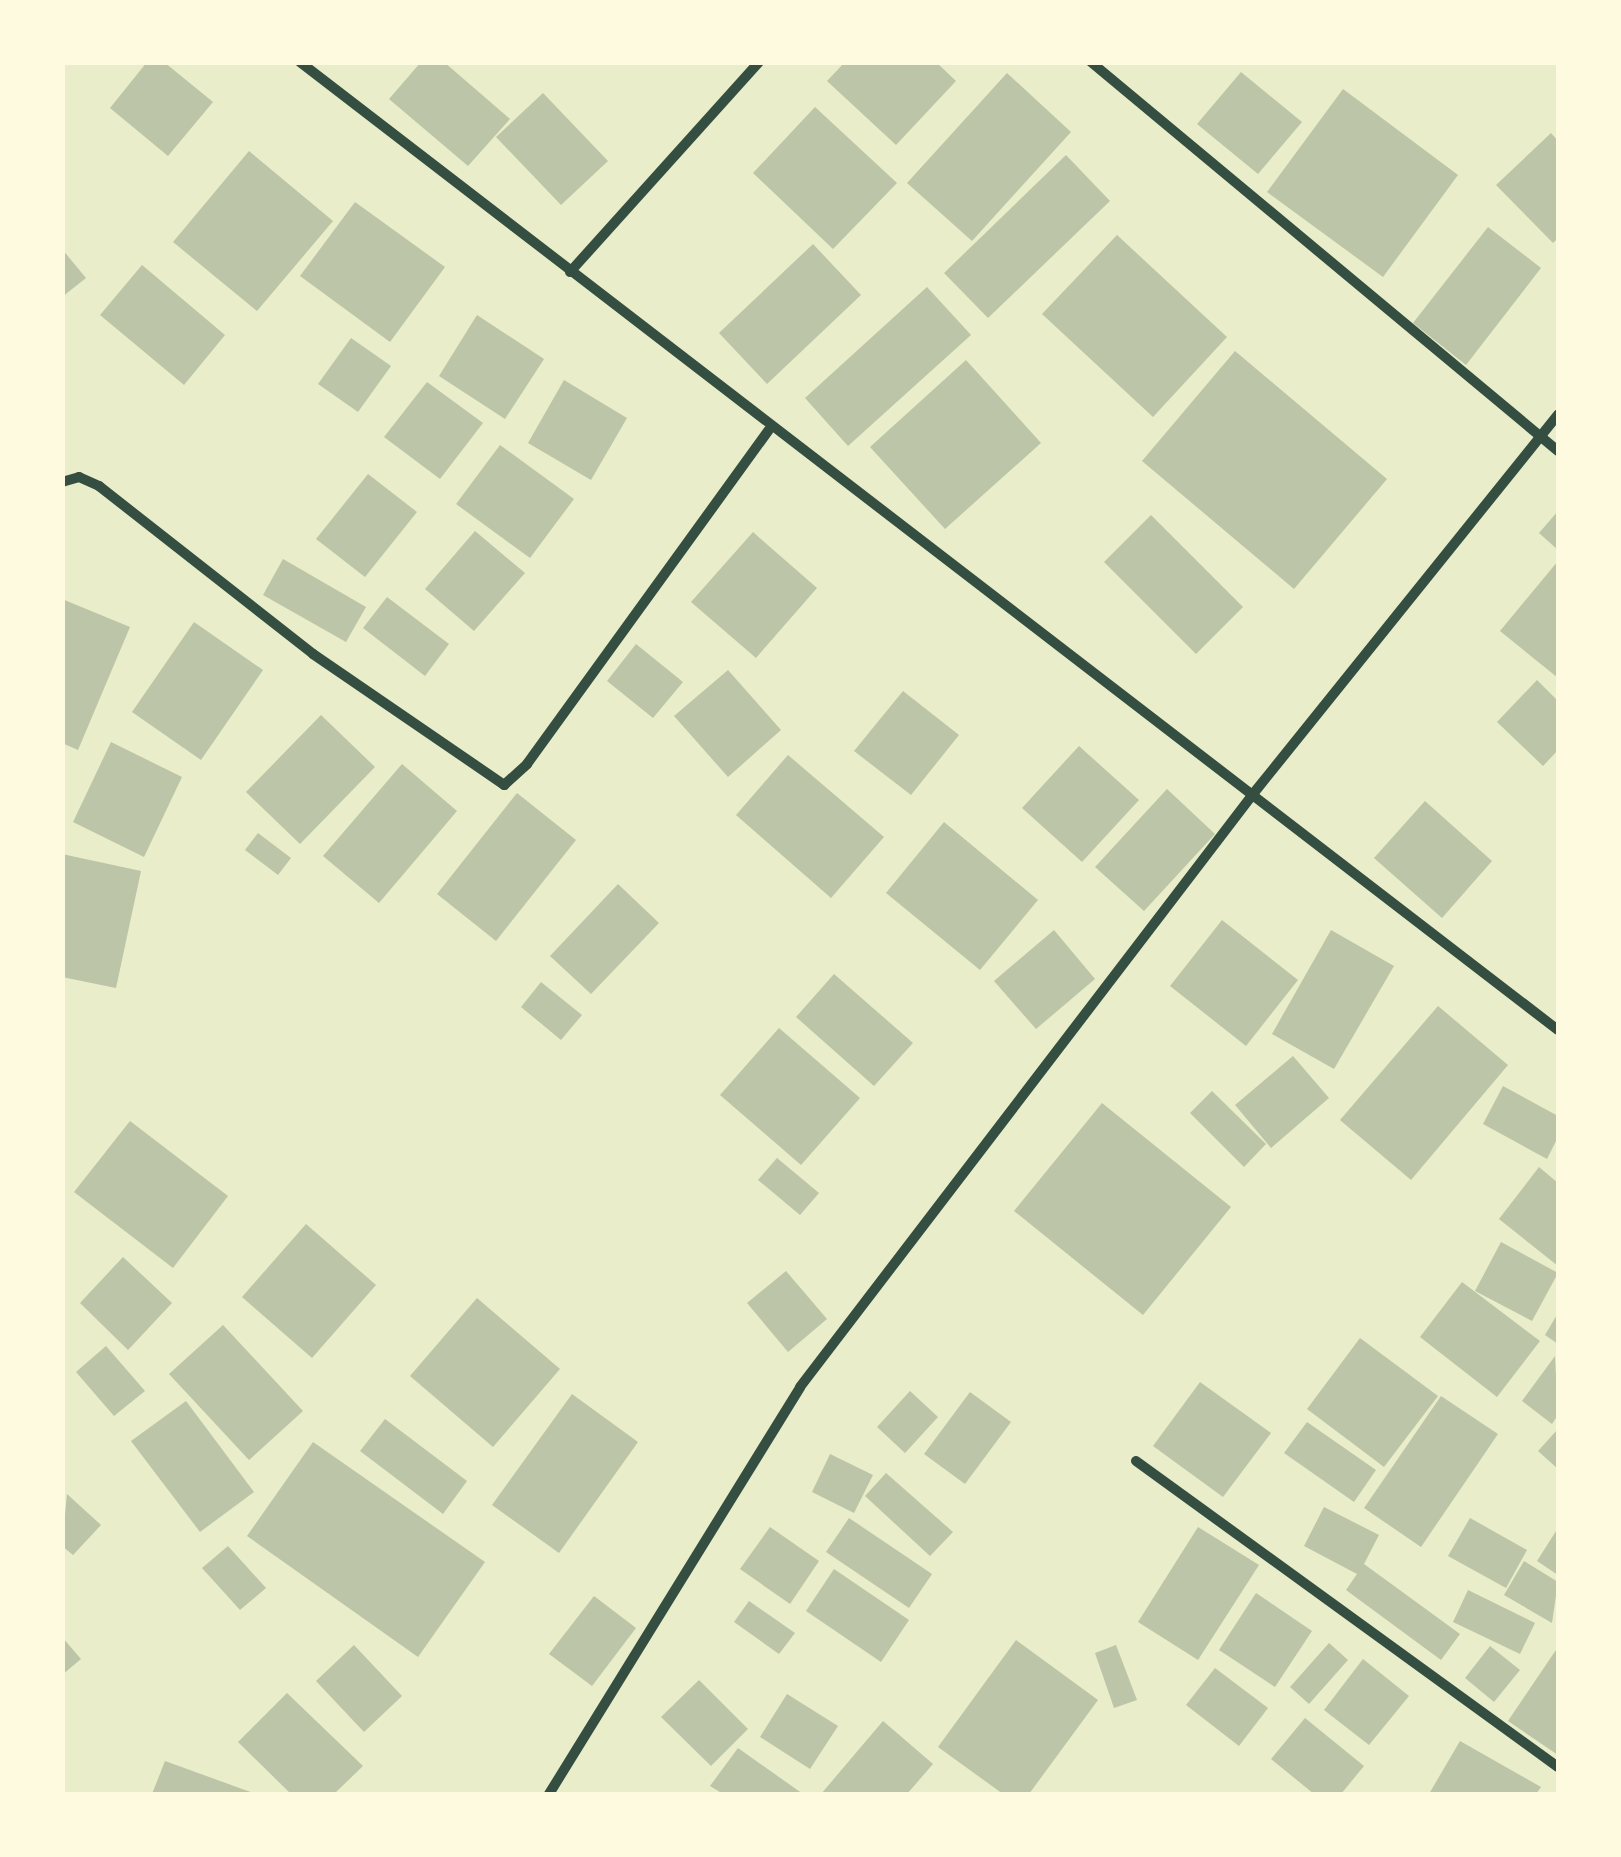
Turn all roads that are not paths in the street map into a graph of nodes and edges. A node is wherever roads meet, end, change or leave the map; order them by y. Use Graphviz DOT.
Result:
graph roads {
  1 [pos="300,62"];
  2 [pos="759,62"];
  3 [pos="1091,62"];
  4 [pos="570,272"];
  5 [pos="1558,414"];
  6 [pos="769,430"];
  7 [pos="1539,436"];
  8 [pos="1558,451"];
  9 [pos="62,482"];
  10 [pos="1253,794"];
  11 [pos="1558,1030"];
  12 [pos="1136,1461"];
  13 [pos="1558,1767"];
  14 [pos="549,1794"];
  1 -- 4 [label="street"];
  2 -- 4 [label="street"];
  3 -- 7 [label="street"];
  4 -- 6 [label="street"];
  5 -- 7 [label="street"];
  6 -- 9 [label="street"];
  6 -- 10 [label="street"];
  7 -- 8 [label="street"];
  7 -- 10 [label="street"];
  10 -- 11 [label="street"];
  10 -- 14 [label="street"];
  12 -- 13 [label="street"];
}
